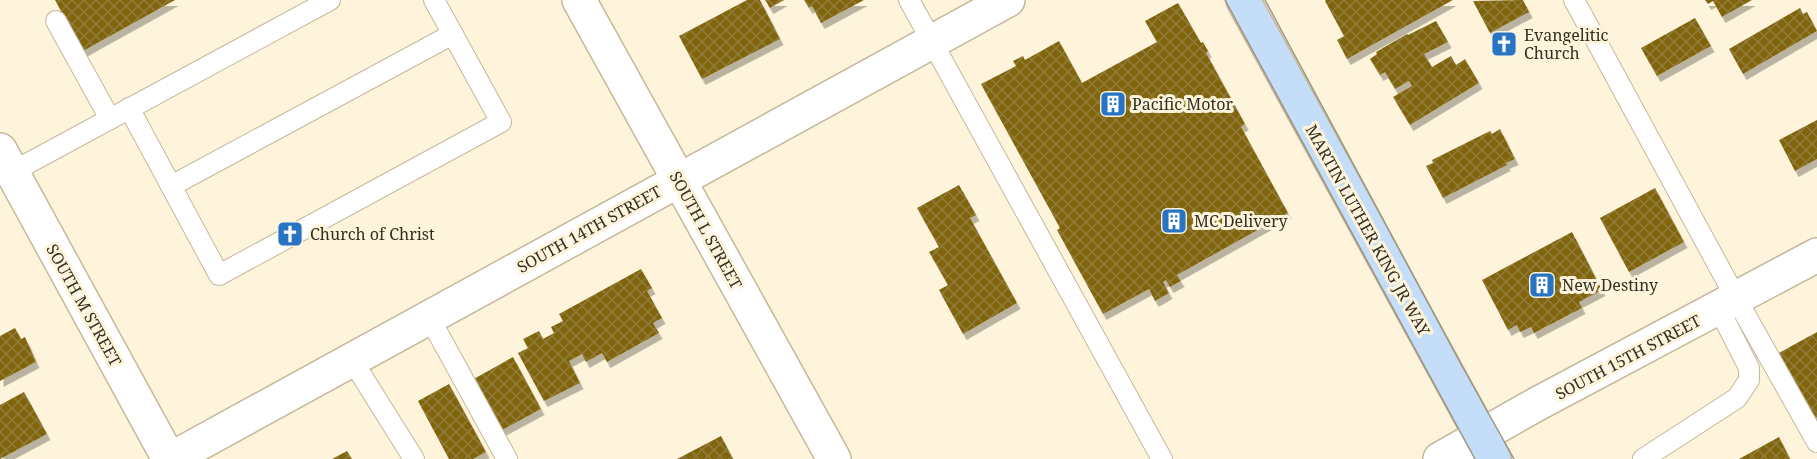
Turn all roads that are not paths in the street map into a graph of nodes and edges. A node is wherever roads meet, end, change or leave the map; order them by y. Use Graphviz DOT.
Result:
graph roads {
  1 [pos="330,0"];
  2 [pos="434,0"];
  3 [pos="579,0"];
  4 [pos="909,0"];
  5 [pos="1008,0"];
  6 [pos="1243,0"];
  7 [pos="1574,0"];
  8 [pos="56,21"];
  9 [pos="453,34"];
  10 [pos="932,42"];
  11 [pos="129,108"];
  12 [pos="110,119"];
  13 [pos="6,161"];
  14 [pos="678,180"];
  15 [pos="171,186"];
  16 [pos="1817,255"];
  17 [pos="1728,304"];
  18 [pos="429,317"];
  19 [pos="352,360"];
  20 [pos="1817,442"];
  21 [pos="1488,448"];
  22 [pos="170,459"];
  23 [pos="414,459"];
  24 [pos="507,459"];
  25 [pos="834,459"];
  26 [pos="1162,459"];
  27 [pos="1440,459"];
  28 [pos="1643,459"];
  1 -- 11 [label="lane"];
  2 -- 9 [label="lane"];
  3 -- 14 [label="street, SOUTH L STREET"];
  4 -- 10 [label="lane"];
  5 -- 10 [label="street, SOUTH 14TH STREET"];
  6 -- 21 [label="main road, MARTIN LUTHER KING JR WAY"];
  7 -- 17 [label="lane"];
  8 -- 12 [label="lane"];
  9 -- 15 [label="lane"];
  9 -- 15 [label="lane"];
  10 -- 14 [label="street, SOUTH 14TH STREET"];
  10 -- 26 [label="lane"];
  11 -- 12 [label="lane"];
  11 -- 15 [label="lane"];
  12 -- 13 [label="lane"];
  13 -- 22 [label="street, SOUTH M STREET"];
  14 -- 18 [label="street, SOUTH 14TH STREET"];
  14 -- 25 [label="street, SOUTH L STREET"];
  16 -- 17 [label="street, SOUTH 15TH STREET"];
  17 -- 20 [label="lane"];
  17 -- 21 [label="street, SOUTH 15TH STREET"];
  17 -- 28 [label="lane"];
  18 -- 19 [label="street, SOUTH 14TH STREET"];
  18 -- 24 [label="lane"];
  19 -- 22 [label="street, SOUTH 14TH STREET"];
  19 -- 23 [label="lane"];
  21 -- 27 [label="street, SOUTH 15TH STREET"];
}
